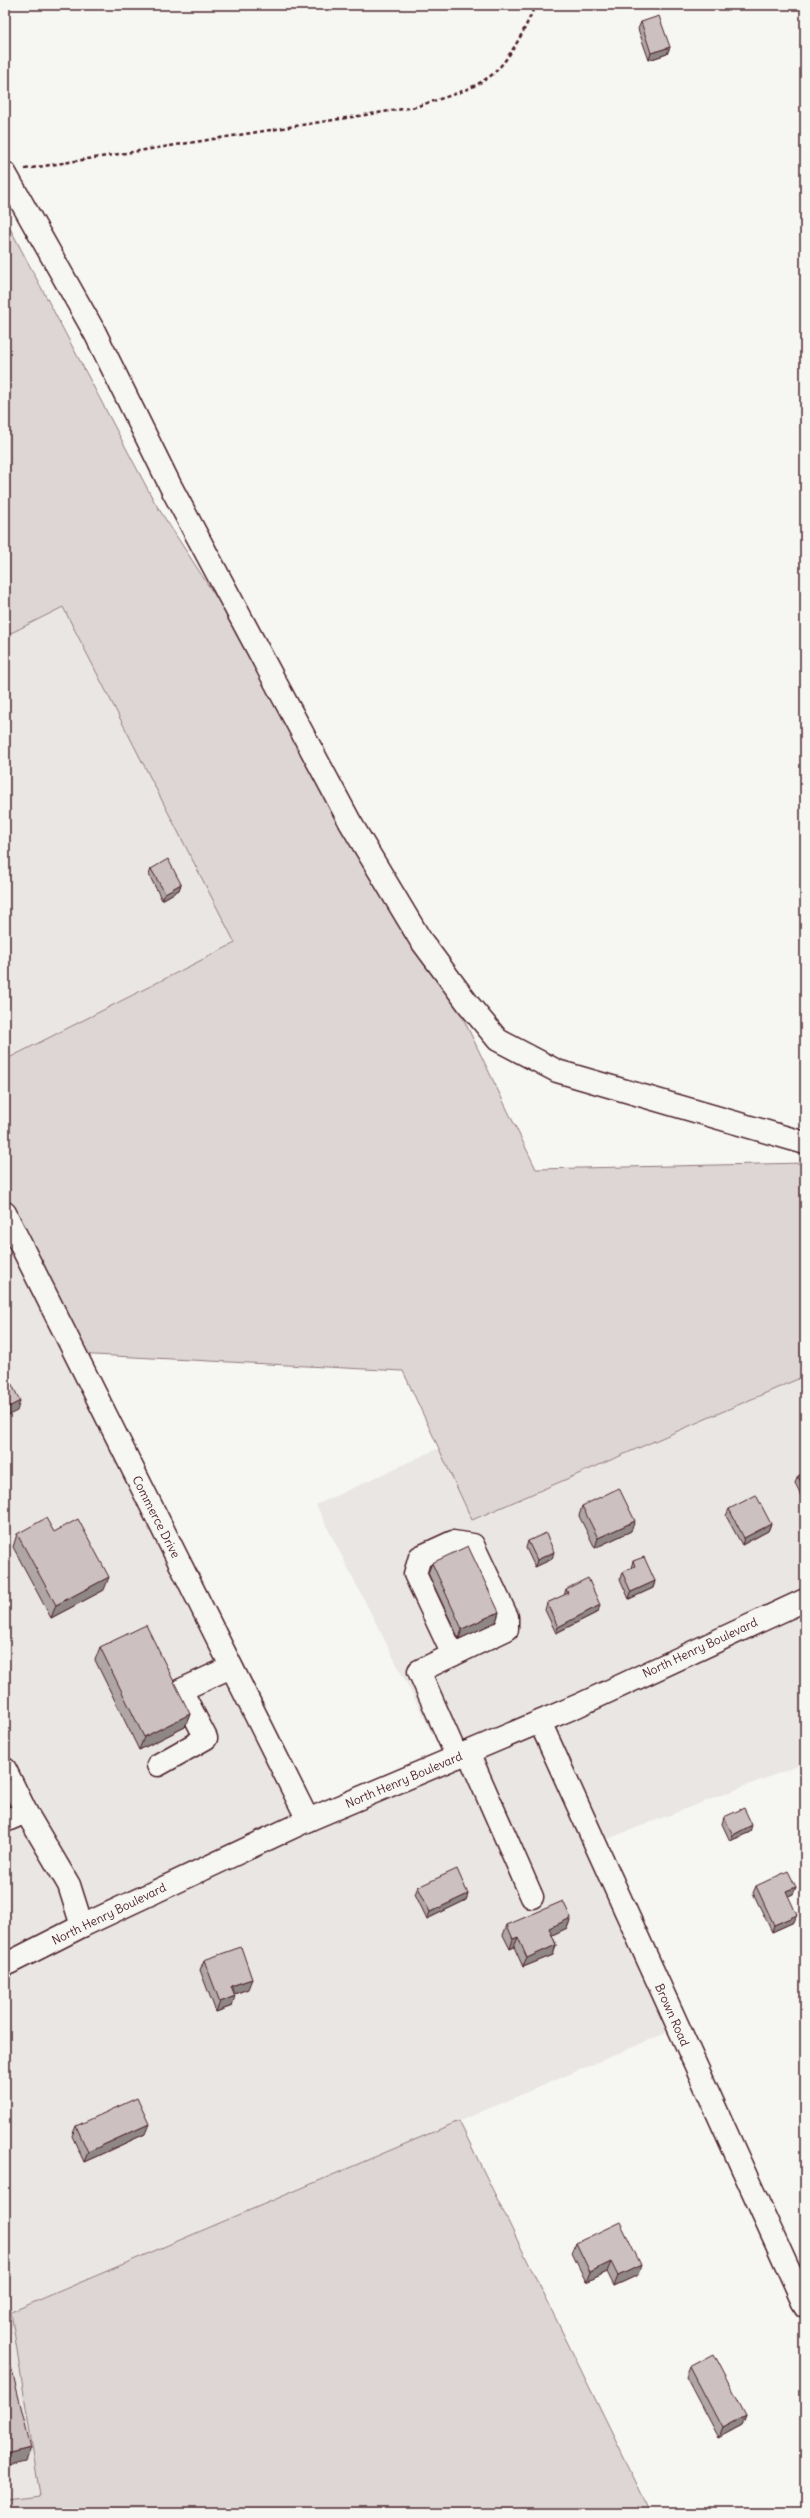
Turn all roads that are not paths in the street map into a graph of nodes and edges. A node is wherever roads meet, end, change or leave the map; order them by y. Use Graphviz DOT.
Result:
graph roads {
  1 [pos="13,171"];
  2 [pos="805,1143"];
  3 [pos="5,1213"];
  4 [pos="805,1600"];
  5 [pos="453,1655"];
  6 [pos="231,1667"];
  7 [pos="540,1722"];
  8 [pos="463,1755"];
  9 [pos="158,1765"];
  10 [pos="5,1769"];
  11 [pos="26,1812"];
  12 [pos="308,1820"];
  13 [pos="5,1821"];
  14 [pos="532,1897"];
  15 [pos="82,1926"];
  16 [pos="5,1965"];
  17 [pos="805,2306"];
  1 -- 2 [label="main road"];
  3 -- 6 [label="main road, Commerce Drive"];
  4 -- 7 [label="main road, North Henry Boulevard"];
  5 -- 5 [label="main road"];
  5 -- 8 [label="main road"];
  6 -- 9 [label="main road"];
  6 -- 12 [label="main road, Commerce Drive"];
  7 -- 8 [label="main road, North Henry Boulevard"];
  7 -- 17 [label="main road, Brown Road"];
  8 -- 12 [label="main road, North Henry Boulevard"];
  8 -- 14 [label="main road"];
  10 -- 11 [label="main road"];
  11 -- 13 [label="main road"];
  11 -- 15 [label="main road"];
  12 -- 15 [label="main road, North Henry Boulevard"];
  15 -- 16 [label="main road, North Henry Boulevard"];
}
